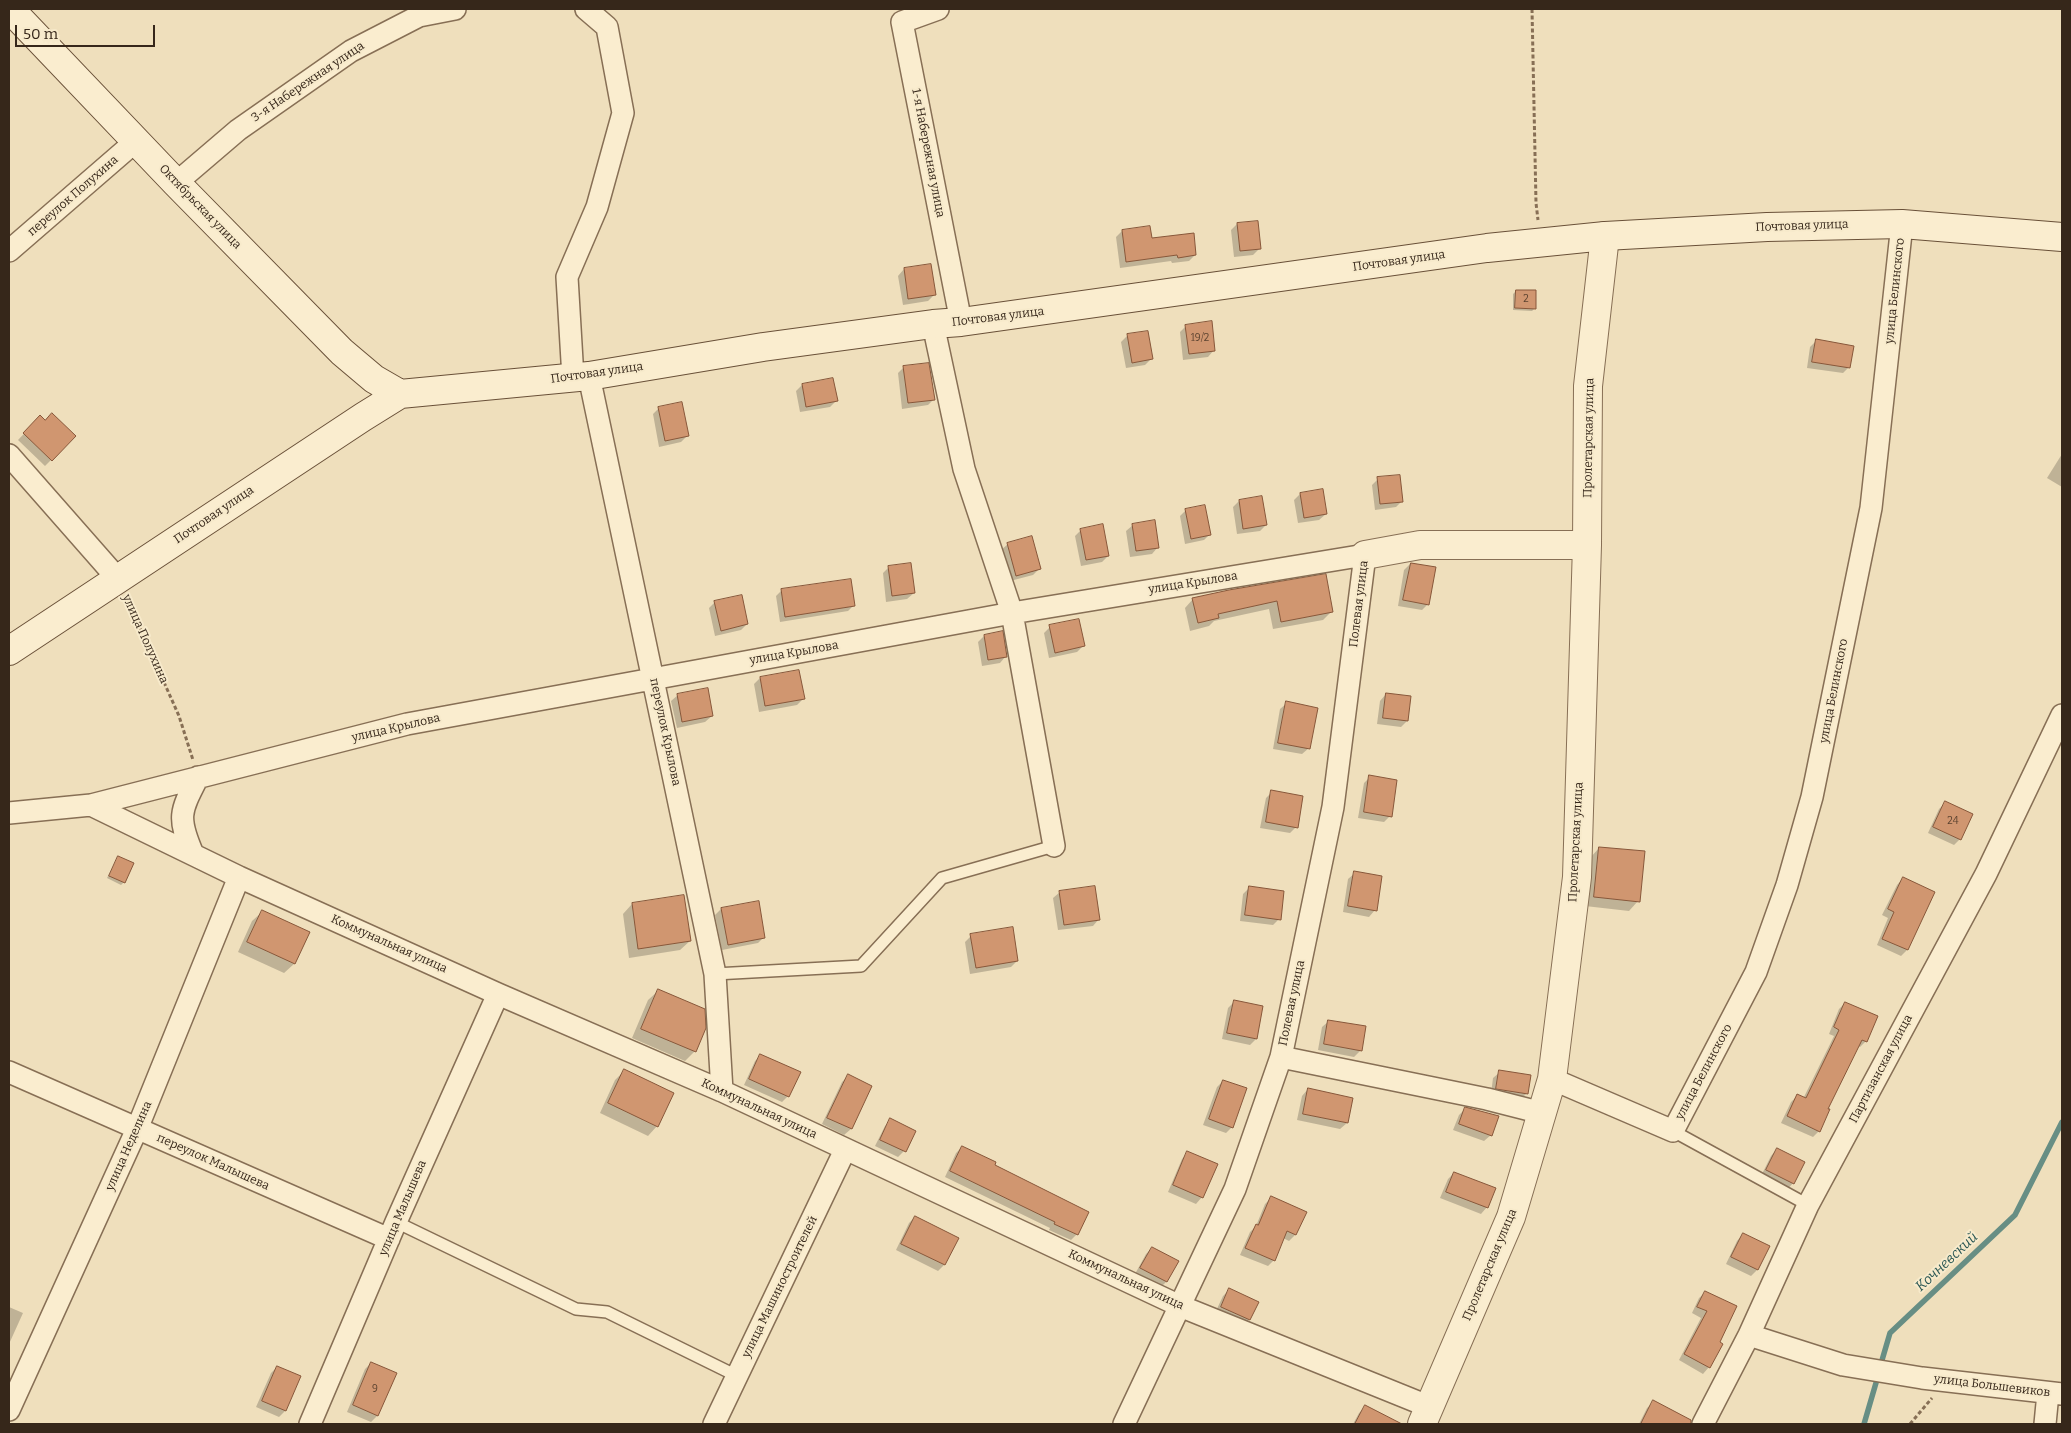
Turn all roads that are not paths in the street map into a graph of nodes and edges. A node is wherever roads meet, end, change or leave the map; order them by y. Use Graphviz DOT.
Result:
graph roads {
  1 [pos="10,9"];
  2 [pos="455,9"];
  3 [pos="586,9"];
  4 [pos="938,9"];
  5 [pos="136,141"];
  6 [pos="176,183"];
  7 [pos="1902,224"];
  8 [pos="1605,236"];
  9 [pos="2062,237"];
  10 [pos="9,251"];
  11 [pos="961,322"];
  12 [pos="933,324"];
  13 [pos="581,377"];
  14 [pos="400,394"];
  15 [pos="9,455"];
  16 [pos="1587,545"];
  17 [pos="1365,555"];
  18 [pos="118,579"];
  19 [pos="1012,613"];
  20 [pos="9,651"];
  21 [pos="654,679"];
  22 [pos="2062,715"];
  23 [pos="198,777"];
  24 [pos="90,805"];
  25 [pos="9,813"];
  26 [pos="1054,846"];
  27 [pos="193,854"];
  28 [pos="239,877"];
  29 [pos="715,974"];
  30 [pos="498,994"];
  31 [pos="1281,1056"];
  32 [pos="9,1072"];
  33 [pos="1552,1079"];
  34 [pos="722,1091"];
  35 [pos="1542,1113"];
  36 [pos="137,1129"];
  37 [pos="1673,1131"];
  38 [pos="845,1150"];
  39 [pos="1808,1205"];
  40 [pos="393,1231"];
  41 [pos="1180,1306"];
  42 [pos="1749,1335"];
  43 [pos="737,1376"];
  44 [pos="2055,1393"];
  45 [pos="9,1410"];
  46 [pos="1426,1416"];
  47 [pos="310,1424"];
  48 [pos="714,1424"];
  49 [pos="1124,1424"];
  50 [pos="1702,1424"];
  51 [pos="2045,1424"];
  1 -- 5 [label="main road, Октябрьская улица"];
  2 -- 6 [label="street, 3-я Набережная улица"];
  3 -- 13 [label="street, переулок Крылова"];
  4 -- 11 [label="street, 1-я Набережная улица"];
  5 -- 6 [label="main road, Октябрьская улица"];
  5 -- 10 [label="street, переулок Полухина"];
  6 -- 14 [label="main road, Октябрьская улица"];
  7 -- 8 [label="main road, Почтовая улица"];
  7 -- 9 [label="main road, Почтовая улица"];
  7 -- 37 [label="street, улица Белинского"];
  8 -- 11 [label="main road, Почтовая улица"];
  8 -- 16 [label="main road, Пролетарская улица"];
  11 -- 12 [label="main road, Почтовая улица"];
  12 -- 13 [label="main road, Почтовая улица"];
  12 -- 19 [label="street"];
  13 -- 14 [label="main road, Почтовая улица"];
  13 -- 21 [label="street, переулок Крылова"];
  14 -- 18 [label="main road, Почтовая улица"];
  15 -- 18 [label="street, улица Полухина"];
  16 -- 17 [label="main road, улица Крылова"];
  16 -- 33 [label="main road, Пролетарская улица"];
  17 -- 19 [label="street, улица Крылова"];
  17 -- 31 [label="street, Полевая улица"];
  18 -- 20 [label="main road, Почтовая улица"];
  19 -- 21 [label="street, улица Крылова"];
  19 -- 26 [label="street"];
  21 -- 23 [label="street, улица Крылова"];
  21 -- 29 [label="street, переулок Крылова"];
  22 -- 39 [label="street, Партизанская улица"];
  23 -- 24 [label="street, улица Крылова"];
  23 -- 27 [label="street"];
  24 -- 25 [label="street, улица Крылова"];
  24 -- 27 [label="street, Коммунальная улица"];
  26 -- 29 [label="lane"];
  27 -- 28 [label="street, Коммунальная улица"];
  28 -- 30 [label="street, Коммунальная улица"];
  28 -- 36 [label="street, улица Неделина"];
  29 -- 34 [label="street, переулок Крылова"];
  30 -- 34 [label="street, Коммунальная улица"];
  30 -- 40 [label="street, улица Малышева"];
  31 -- 35 [label="street"];
  31 -- 41 [label="street, Полевая улица"];
  32 -- 36 [label="street, переулок Малышева"];
  33 -- 35 [label="main road, Пролетарская улица"];
  33 -- 37 [label="street"];
  34 -- 38 [label="street, Коммунальная улица"];
  35 -- 46 [label="main road, Пролетарская улица"];
  36 -- 40 [label="street, переулок Малышева"];
  36 -- 45 [label="street, улица Неделина"];
  37 -- 39 [label="lane"];
  38 -- 41 [label="street, Коммунальная улица"];
  38 -- 43 [label="street, улица Машиностроителей"];
  39 -- 42 [label="street, Партизанская улица"];
  40 -- 43 [label="lane"];
  40 -- 47 [label="street, улица Малышева"];
  41 -- 46 [label="street, Коммунальная улица"];
  41 -- 49 [label="street, Полевая улица"];
  42 -- 44 [label="street, улица Большевиков"];
  42 -- 50 [label="street, Партизанская улица"];
  43 -- 48 [label="street, улица Машиностроителей"];
  44 -- 51 [label="street"];
}
